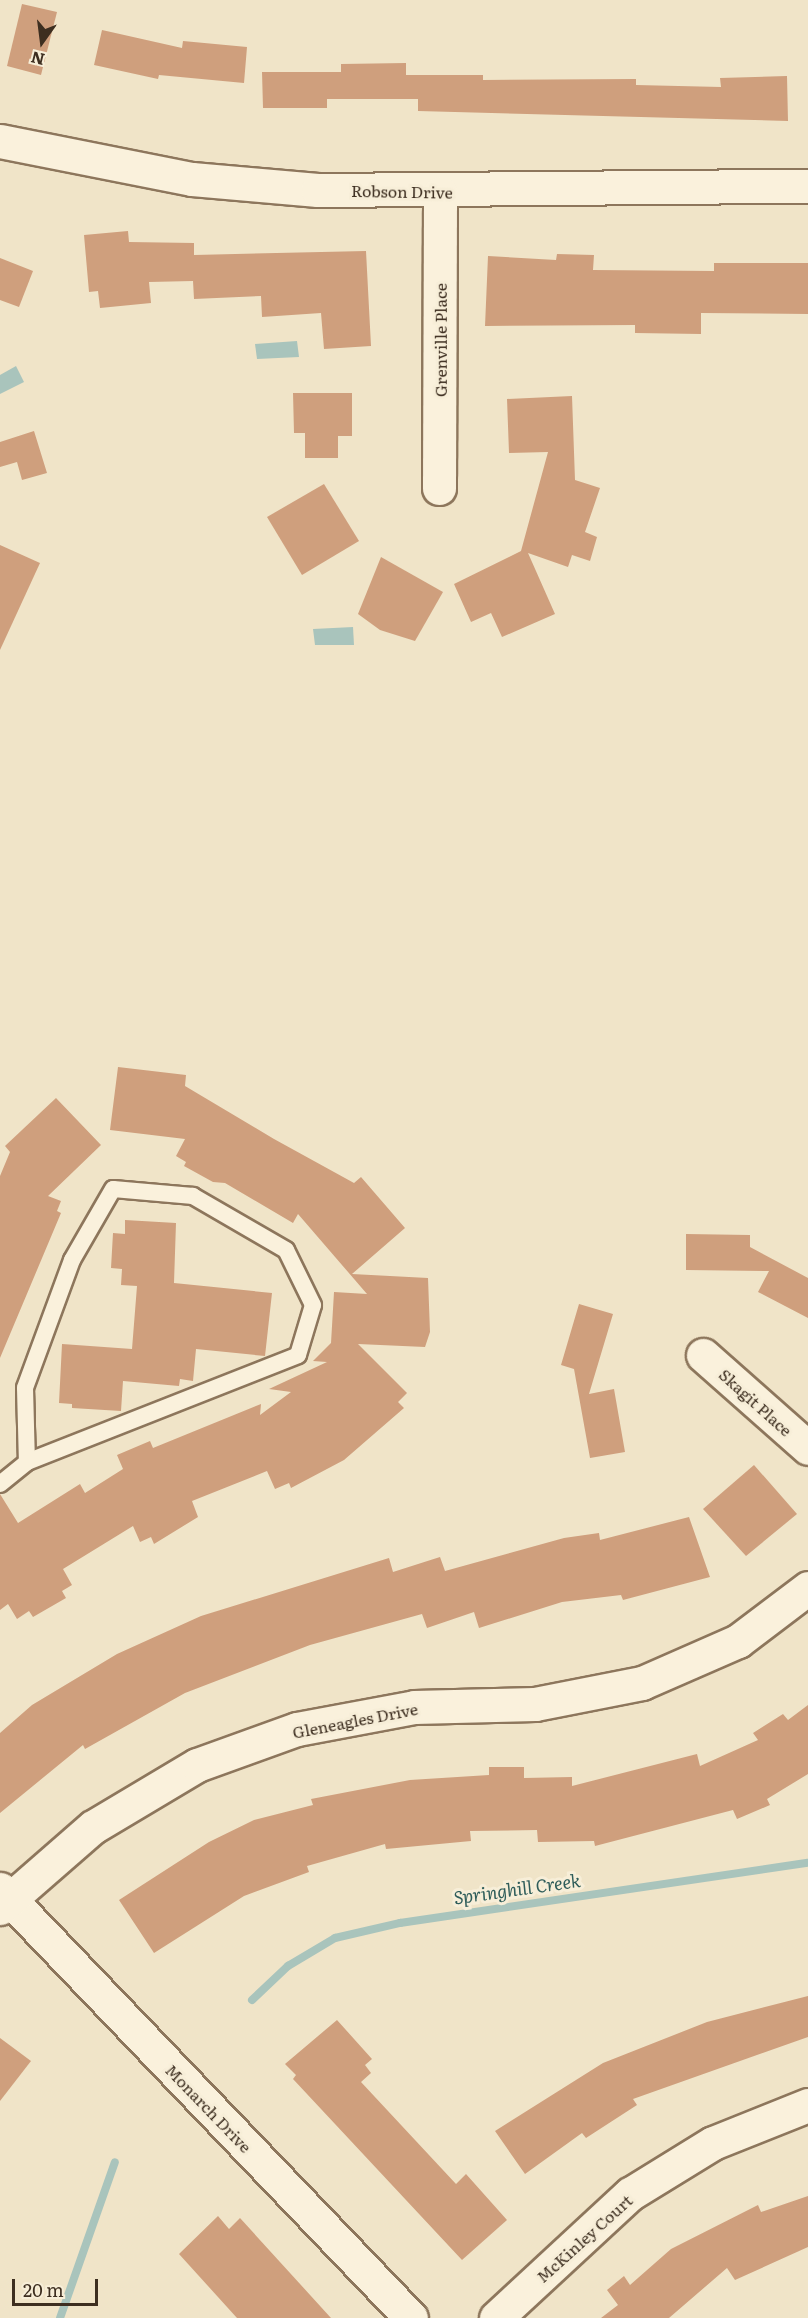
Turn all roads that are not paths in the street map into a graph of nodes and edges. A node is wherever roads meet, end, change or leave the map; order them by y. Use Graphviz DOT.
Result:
graph roads {
  1 [pos="0,141"];
  2 [pos="808,186"];
  3 [pos="440,192"];
  4 [pos="439,488"];
  5 [pos="703,1355"];
  6 [pos="808,1448"];
  7 [pos="27,1462"];
  8 [pos="0,1484"];
  9 [pos="808,1588"];
  10 [pos="3,1898"];
  11 [pos="808,2105"];
  12 [pos="411,2318"];
  13 [pos="496,2318"];
  1 -- 3 [label="street, Robson Drive"];
  2 -- 3 [label="street, Robson Drive"];
  3 -- 4 [label="street, Grenville Place"];
  5 -- 6 [label="street, Skagit Place"];
  7 -- 7 [label="lane"];
  7 -- 8 [label="lane"];
  9 -- 10 [label="street, Gleneagles Drive"];
  10 -- 12 [label="street, Monarch Drive"];
  11 -- 13 [label="street, McKinley Court"];
}
